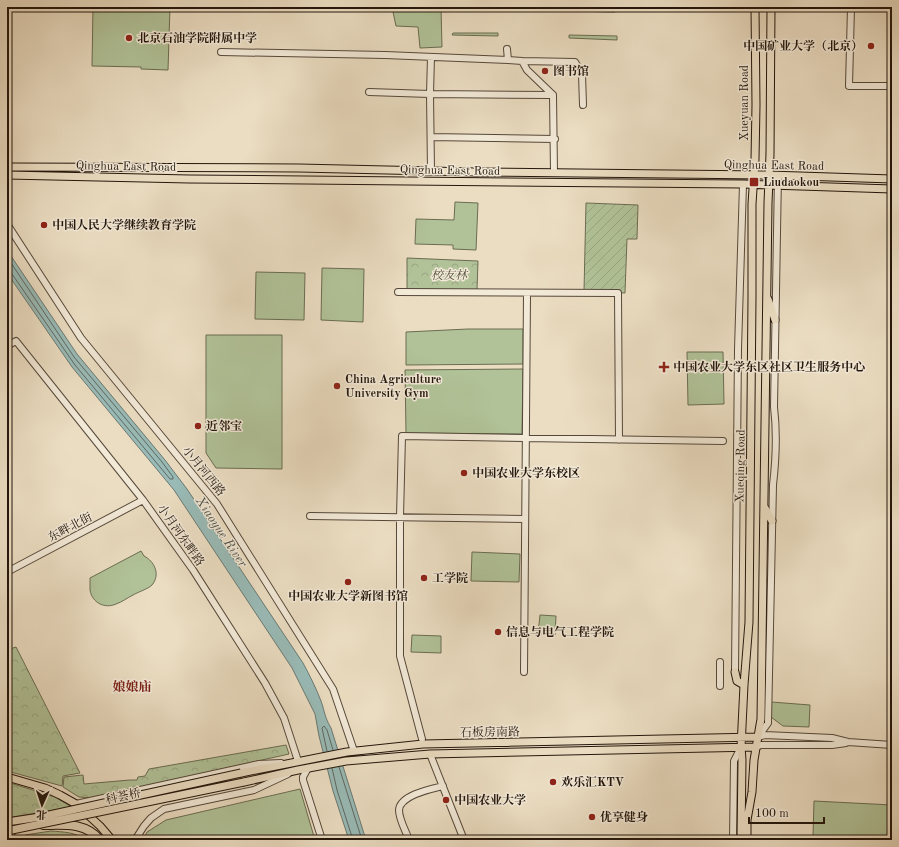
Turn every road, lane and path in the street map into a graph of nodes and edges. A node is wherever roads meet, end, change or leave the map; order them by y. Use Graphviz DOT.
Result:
graph roads {
  1 [pos="755,7"];
  2 [pos="773,7"];
  3 [pos="851,7"];
  4 [pos="507,49"];
  5 [pos="221,52"];
  6 [pos="431,57"];
  7 [pos="508,60"];
  8 [pos="522,61"];
  9 [pos="892,86"];
  10 [pos="369,92"];
  11 [pos="430,94"];
  12 [pos="553,96"];
  13 [pos="583,105"];
  14 [pos="430,137"];
  15 [pos="555,139"];
  16 [pos="7,167"];
  17 [pos="190,167"];
  18 [pos="431,171"];
  19 [pos="554,173"];
  20 [pos="7,175"];
  21 [pos="769,175"];
  22 [pos="778,175"];
  23 [pos="754,176"];
  24 [pos="189,179"];
  25 [pos="892,179"];
  26 [pos="743,184"];
  27 [pos="753,185"];
  28 [pos="768,185"];
  29 [pos="778,185"];
  30 [pos="892,189"];
  31 [pos="7,224"];
  32 [pos="398,292"];
  33 [pos="527,294"];
  34 [pos="767,296"];
  35 [pos="775,320"];
  36 [pos="7,346"];
  37 [pos="525,438"];
  38 [pos="619,440"];
  39 [pos="723,441"];
  40 [pos="143,500"];
  41 [pos="764,506"];
  42 [pos="310,516"];
  43 [pos="400,517"];
  44 [pos="525,519"];
  45 [pos="772,521"];
  46 [pos="7,572"];
  47 [pos="720,662"];
  48 [pos="524,672"];
  49 [pos="735,672"];
  50 [pos="744,685"];
  51 [pos="720,686"];
  52 [pos="742,737"];
  53 [pos="758,737"];
  54 [pos="422,739"];
  55 [pos="848,742"];
  56 [pos="892,745"];
  57 [pos="741,747"];
  58 [pos="756,747"];
  59 [pos="354,751"];
  60 [pos="430,754"];
  61 [pos="297,762"];
  62 [pos="308,768"];
  63 [pos="298,770"];
  64 [pos="241,773"];
  65 [pos="7,777"];
  66 [pos="244,782"];
  67 [pos="443,786"];
  68 [pos="76,804"];
  69 [pos="7,822"];
  70 [pos="40,825"];
  71 [pos="7,830"];
  72 [pos="13,840"];
  73 [pos="100,840"];
  74 [pos="112,840"];
  75 [pos="135,840"];
  76 [pos="322,840"];
  77 [pos="409,840"];
  78 [pos="464,840"];
  79 [pos="733,840"];
  80 [pos="741,840"];
  81 [pos="747,840"];
  1 -- 23 [label="main road, Xueyuan Road"];
  2 -- 21 [label="main road"];
  3 -- 9 [label="street"];
  4 -- 7 [label="street"];
  5 -- 6 [label="street"];
  6 -- 7 [label="street"];
  6 -- 11 [label="street"];
  7 -- 8 [label="street"];
  8 -- 12 [label="street"];
  8 -- 13 [label="street"];
  10 -- 11 [label="street"];
  11 -- 12 [label="street"];
  11 -- 14 [label="street"];
  12 -- 15 [label="street"];
  14 -- 15 [label="street"];
  14 -- 18 [label="street"];
  15 -- 19 [label="street"];
  16 -- 17 [label="main road, Qinghua East Road"];
  17 -- 18 [label="main road, Qinghua East Road"];
  17 -- 24 [label="main road"];
  18 -- 19 [label="main road, Qinghua East Road"];
  19 -- 23 [label="main road, Qinghua East Road"];
  20 -- 24 [label="main road, Qinghua East Road"];
  21 -- 22 [label="main road, Qinghua East Road"];
  21 -- 23 [label="main road, Qinghua East Road"];
  21 -- 28 [label="main road, Xueqing Road"];
  22 -- 25 [label="main road, Qinghua East Road"];
  22 -- 29 [label="street, Xueqing Road"];
  23 -- 27 [label="main road, Xueyuan Road"];
  24 -- 26 [label="main road, Qinghua East Road"];
  26 -- 27 [label="main road, Qinghua East Road"];
  26 -- 49 [label="street, Xueqing Road"];
  27 -- 28 [label="main road, Qinghua East Road"];
  27 -- 50 [label="main road, Xueqing Road"];
  28 -- 29 [label="main road, Qinghua East Road"];
  28 -- 34 [label="main road, Xueqing Road"];
  29 -- 30 [label="main road, Qinghua East Road"];
  29 -- 35 [label="street, Xueqing Road"];
  31 -- 59 [label="street, 小月河西路"];
  32 -- 33 [label="street"];
  33 -- 37 [label="street"];
  33 -- 38 [label="street"];
  34 -- 35 [label="main road"];
  34 -- 41 [label="main road, Xueqing Road"];
  35 -- 45 [label="street, Xueqing Road"];
  36 -- 40 [label="street, 小月河东畔路"];
  37 -- 38 [label="street"];
  37 -- 43 [label="street"];
  37 -- 44 [label="street"];
  38 -- 39 [label="street"];
  40 -- 46 [label="street, 东畔北街"];
  40 -- 61 [label="street, 小月河东畔路"];
  41 -- 45 [label="main road"];
  41 -- 53 [label="main road, Xueqing Road"];
  42 -- 43 [label="street"];
  43 -- 44 [label="street"];
  43 -- 54 [label="street"];
  44 -- 48 [label="street"];
  45 -- 53 [label="street, Xueqing Road"];
  47 -- 51 [label="street"];
  49 -- 50 [label="main road"];
  50 -- 52 [label="main road, Xueqing Road"];
  52 -- 53 [label="main road, 石板房南路"];
  52 -- 57 [label="main road, Xueqing Road"];
  52 -- 59 [label="main road, 石板房南路"];
  53 -- 55 [label="street"];
  53 -- 58 [label="main road, Xueqing Road"];
  55 -- 56 [label="street"];
  55 -- 58 [label="street"];
  57 -- 58 [label="main road, 石板房南路"];
  57 -- 60 [label="main road, 石板房南路"];
  57 -- 79 [label="street, Xueqing Road"];
  57 -- 80 [label="main road, Xueqing Road"];
  58 -- 81 [label="main road, Xueqing Road"];
  59 -- 61 [label="main road, 石板房南路"];
  60 -- 62 [label="main road, 石板房南路"];
  60 -- 67 [label="street"];
  61 -- 64 [label="main road, 石板房南路"];
  61 -- 68 [label="street"];
  62 -- 63 [label="main road, 石板房南路"];
  62 -- 76 [label="street"];
  63 -- 66 [label="main road, 石板房南路"];
  63 -- 75 [label="street"];
  64 -- 69 [label="main road, 科荟桥, bridge"];
  65 -- 68 [label="main road"];
  66 -- 70 [label="main road, 科荟桥, bridge"];
  67 -- 77 [label="street"];
  67 -- 78 [label="street"];
  68 -- 74 [label="main road"];
  70 -- 71 [label="main road, 科荟桥, bridge"];
  70 -- 73 [label="highway, bridge"];
  71 -- 72 [label="highway"];
}
